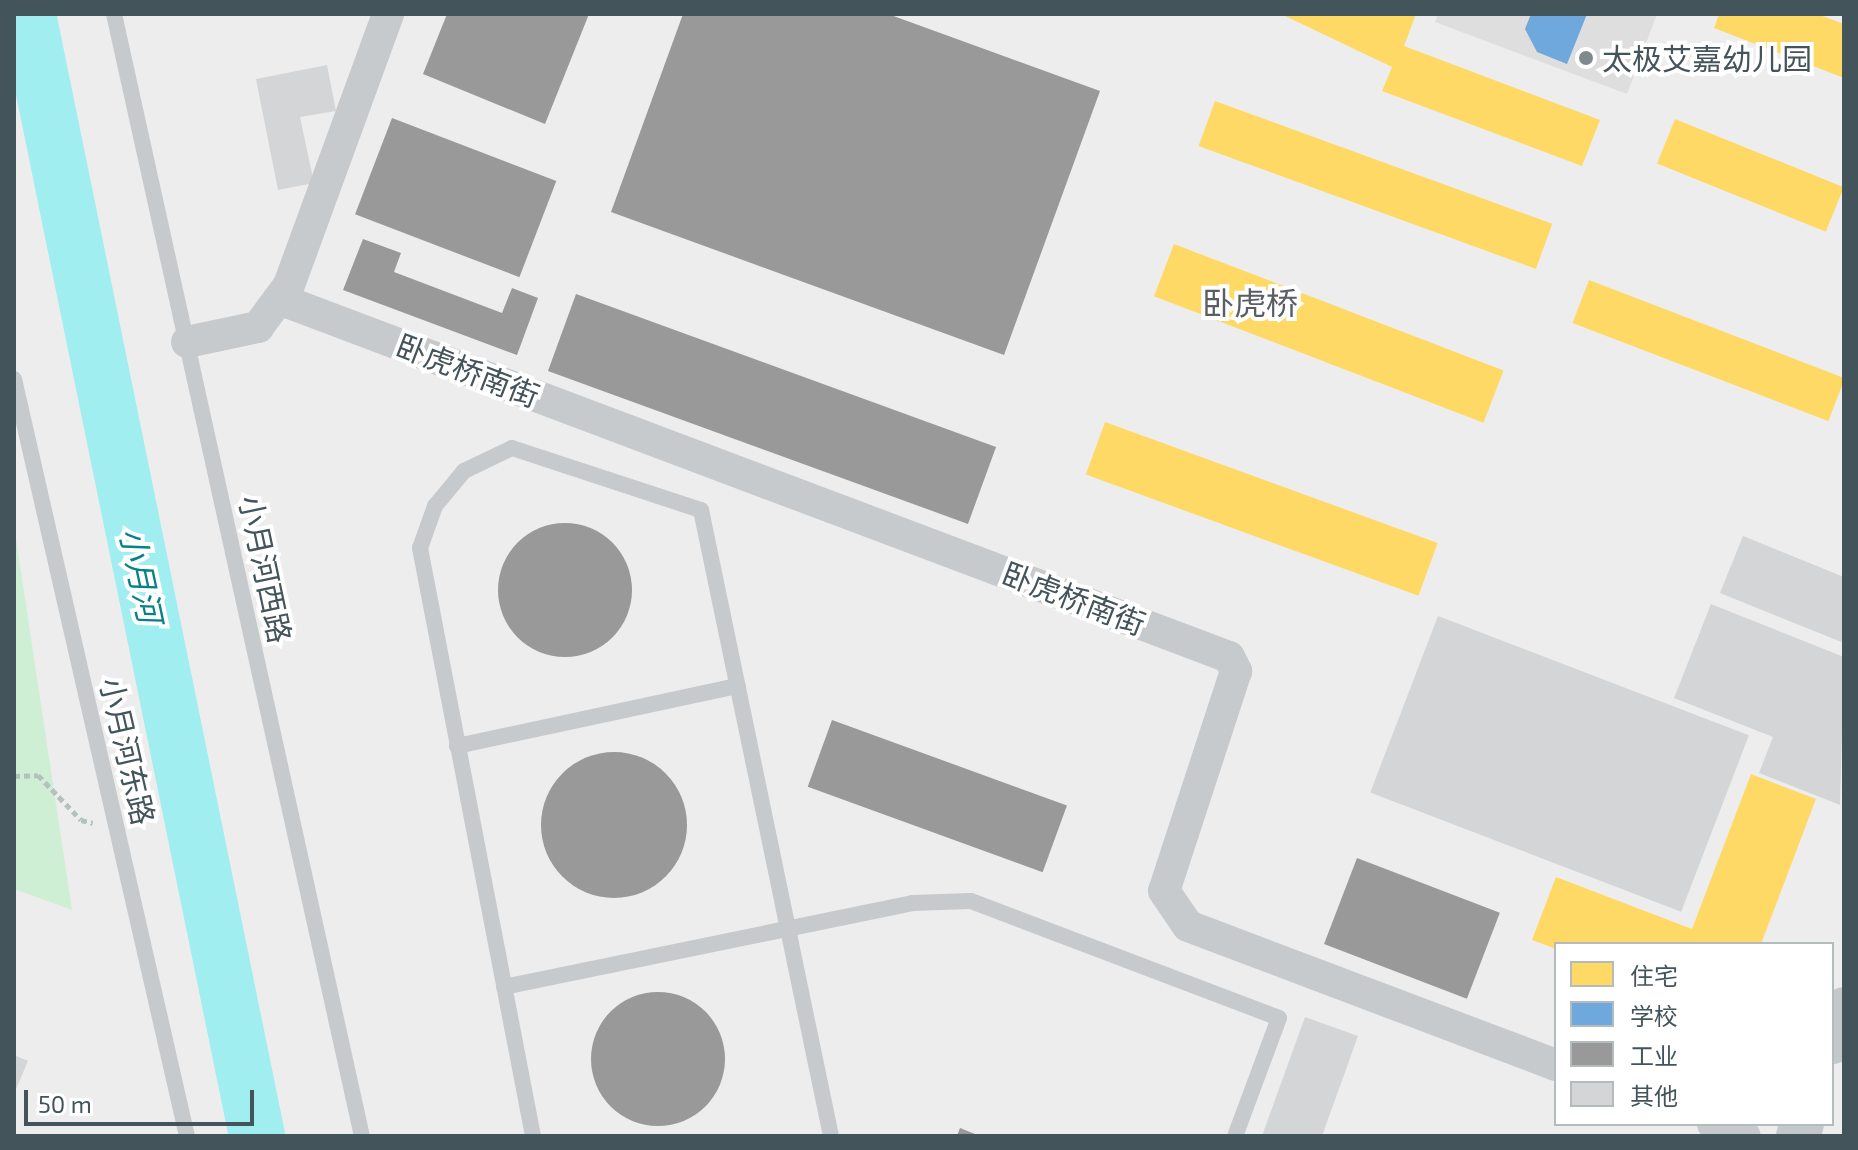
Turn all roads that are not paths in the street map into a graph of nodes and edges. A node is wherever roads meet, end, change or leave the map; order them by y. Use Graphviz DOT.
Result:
graph roads {
  1 [pos="114,14"];
  2 [pos="388,14"];
  3 [pos="279,299"];
  4 [pos="187,342"];
  5 [pos="14,379"];
  6 [pos="738,686"];
  7 [pos="457,746"];
  8 [pos="788,931"];
  9 [pos="504,987"];
  10 [pos="1844,1009"];
  11 [pos="1834,1036"];
  12 [pos="1554,1064"];
  13 [pos="1718,1126"];
  14 [pos="187,1136"];
  15 [pos="362,1136"];
  16 [pos="533,1136"];
  17 [pos="831,1136"];
  18 [pos="1235,1136"];
  19 [pos="1745,1136"];
  1 -- 4 [label="lane, 小月河西路"];
  2 -- 3 [label="street"];
  3 -- 4 [label="street"];
  3 -- 12 [label="street, 卧虎桥南街"];
  4 -- 15 [label="lane, 小月河西路"];
  5 -- 14 [label="lane, 小月河东路"];
  6 -- 7 [label="lane"];
  6 -- 7 [label="lane"];
  6 -- 8 [label="lane"];
  7 -- 9 [label="lane"];
  8 -- 9 [label="lane"];
  8 -- 17 [label="lane"];
  8 -- 18 [label="lane"];
  9 -- 16 [label="lane"];
  10 -- 11 [label="main road"];
  13 -- 19 [label="street"];
}
